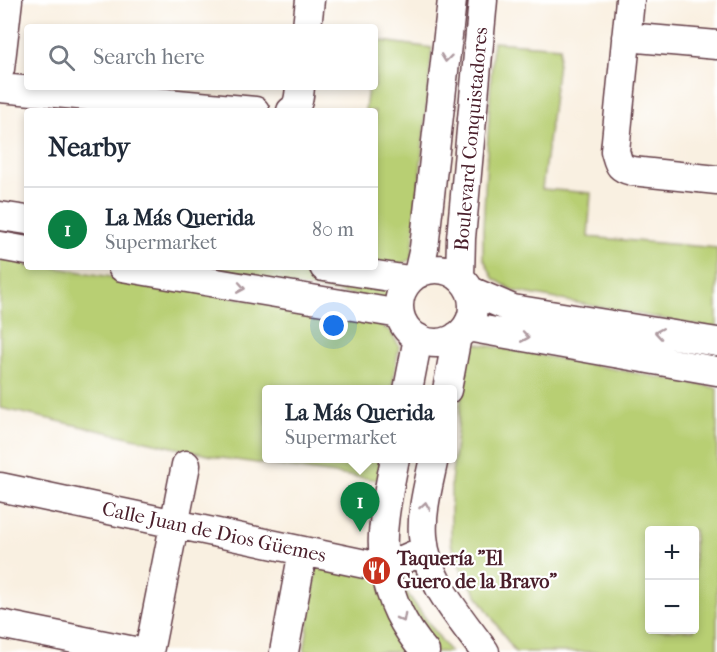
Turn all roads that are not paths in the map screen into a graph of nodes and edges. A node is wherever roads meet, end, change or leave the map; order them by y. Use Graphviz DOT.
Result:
graph roads {
  1 [pos="8,0"];
  2 [pos="310,0"];
  3 [pos="452,0"];
  4 [pos="483,0"];
  5 [pos="630,0"];
  6 [pos="307,24"];
  7 [pos="626,37"];
  8 [pos="717,45"];
  9 [pos="0,69"];
  10 [pos="0,88"];
  11 [pos="300,90"];
  12 [pos="222,108"];
  13 [pos="296,108"];
  14 [pos="717,180"];
  15 [pos="0,216"];
  16 [pos="24,220"];
  17 [pos="0,246"];
  18 [pos="24,250"];
  19 [pos="140,270"];
  20 [pos="351,270"];
  21 [pos="414,277"];
  22 [pos="465,284"];
  23 [pos="400,314"];
  24 [pos="462,331"];
  25 [pos="418,338"];
  26 [pos="717,342"];
  27 [pos="717,371"];
  28 [pos="409,385"];
  29 [pos="448,385"];
  30 [pos="394,463"];
  31 [pos="433,463"];
  32 [pos="186,465"];
  33 [pos="0,487"];
  34 [pos="174,524"];
  35 [pos="425,550"];
  36 [pos="303,551"];
  37 [pos="384,568"];
  38 [pos="0,624"];
  39 [pos="139,652"];
  40 [pos="149,652"];
  41 [pos="284,652"];
  42 [pos="425,652"];
  43 [pos="484,652"];
  1 -- 9 [label="street"];
  2 -- 6 [label="street"];
  3 -- 21 [label="street, Boulevard Conquistadores, one-way"];
  4 -- 22 [label="street, Boulevard Conquistadores"];
  5 -- 7 [label="street"];
  7 -- 8 [label="street"];
  7 -- 14 [label="street"];
  10 -- 12 [label="street"];
  11 -- 13 [label="street"];
  15 -- 16 [label="street"];
  17 -- 18 [label="street"];
  19 -- 23 [label="street, one-way"];
  20 -- 21 [label="street"];
  21 -- 22 [label="street"];
  21 -- 23 [label="street"];
  22 -- 24 [label="street"];
  26 -- 22 [label="street, one-way"];
  23 -- 25 [label="street"];
  24 -- 25 [label="street"];
  24 -- 27 [label="street, one-way"];
  24 -- 29 [label="street"];
  25 -- 28 [label="street"];
  30 -- 37 [label="street"];
  35 -- 31 [label="street, one-way"];
  32 -- 34 [label="street"];
  33 -- 34 [label="street, Calle Juan de Dios Güemes"];
  34 -- 36 [label="street, Calle Juan de Dios Güemes"];
  34 -- 40 [label="street"];
  35 -- 37 [label="street"];
  35 -- 43 [label="street"];
  36 -- 37 [label="street, Calle Juan de Dios Güemes"];
  36 -- 41 [label="street"];
  37 -- 42 [label="street, one-way"];
  38 -- 39 [label="street"];
}
